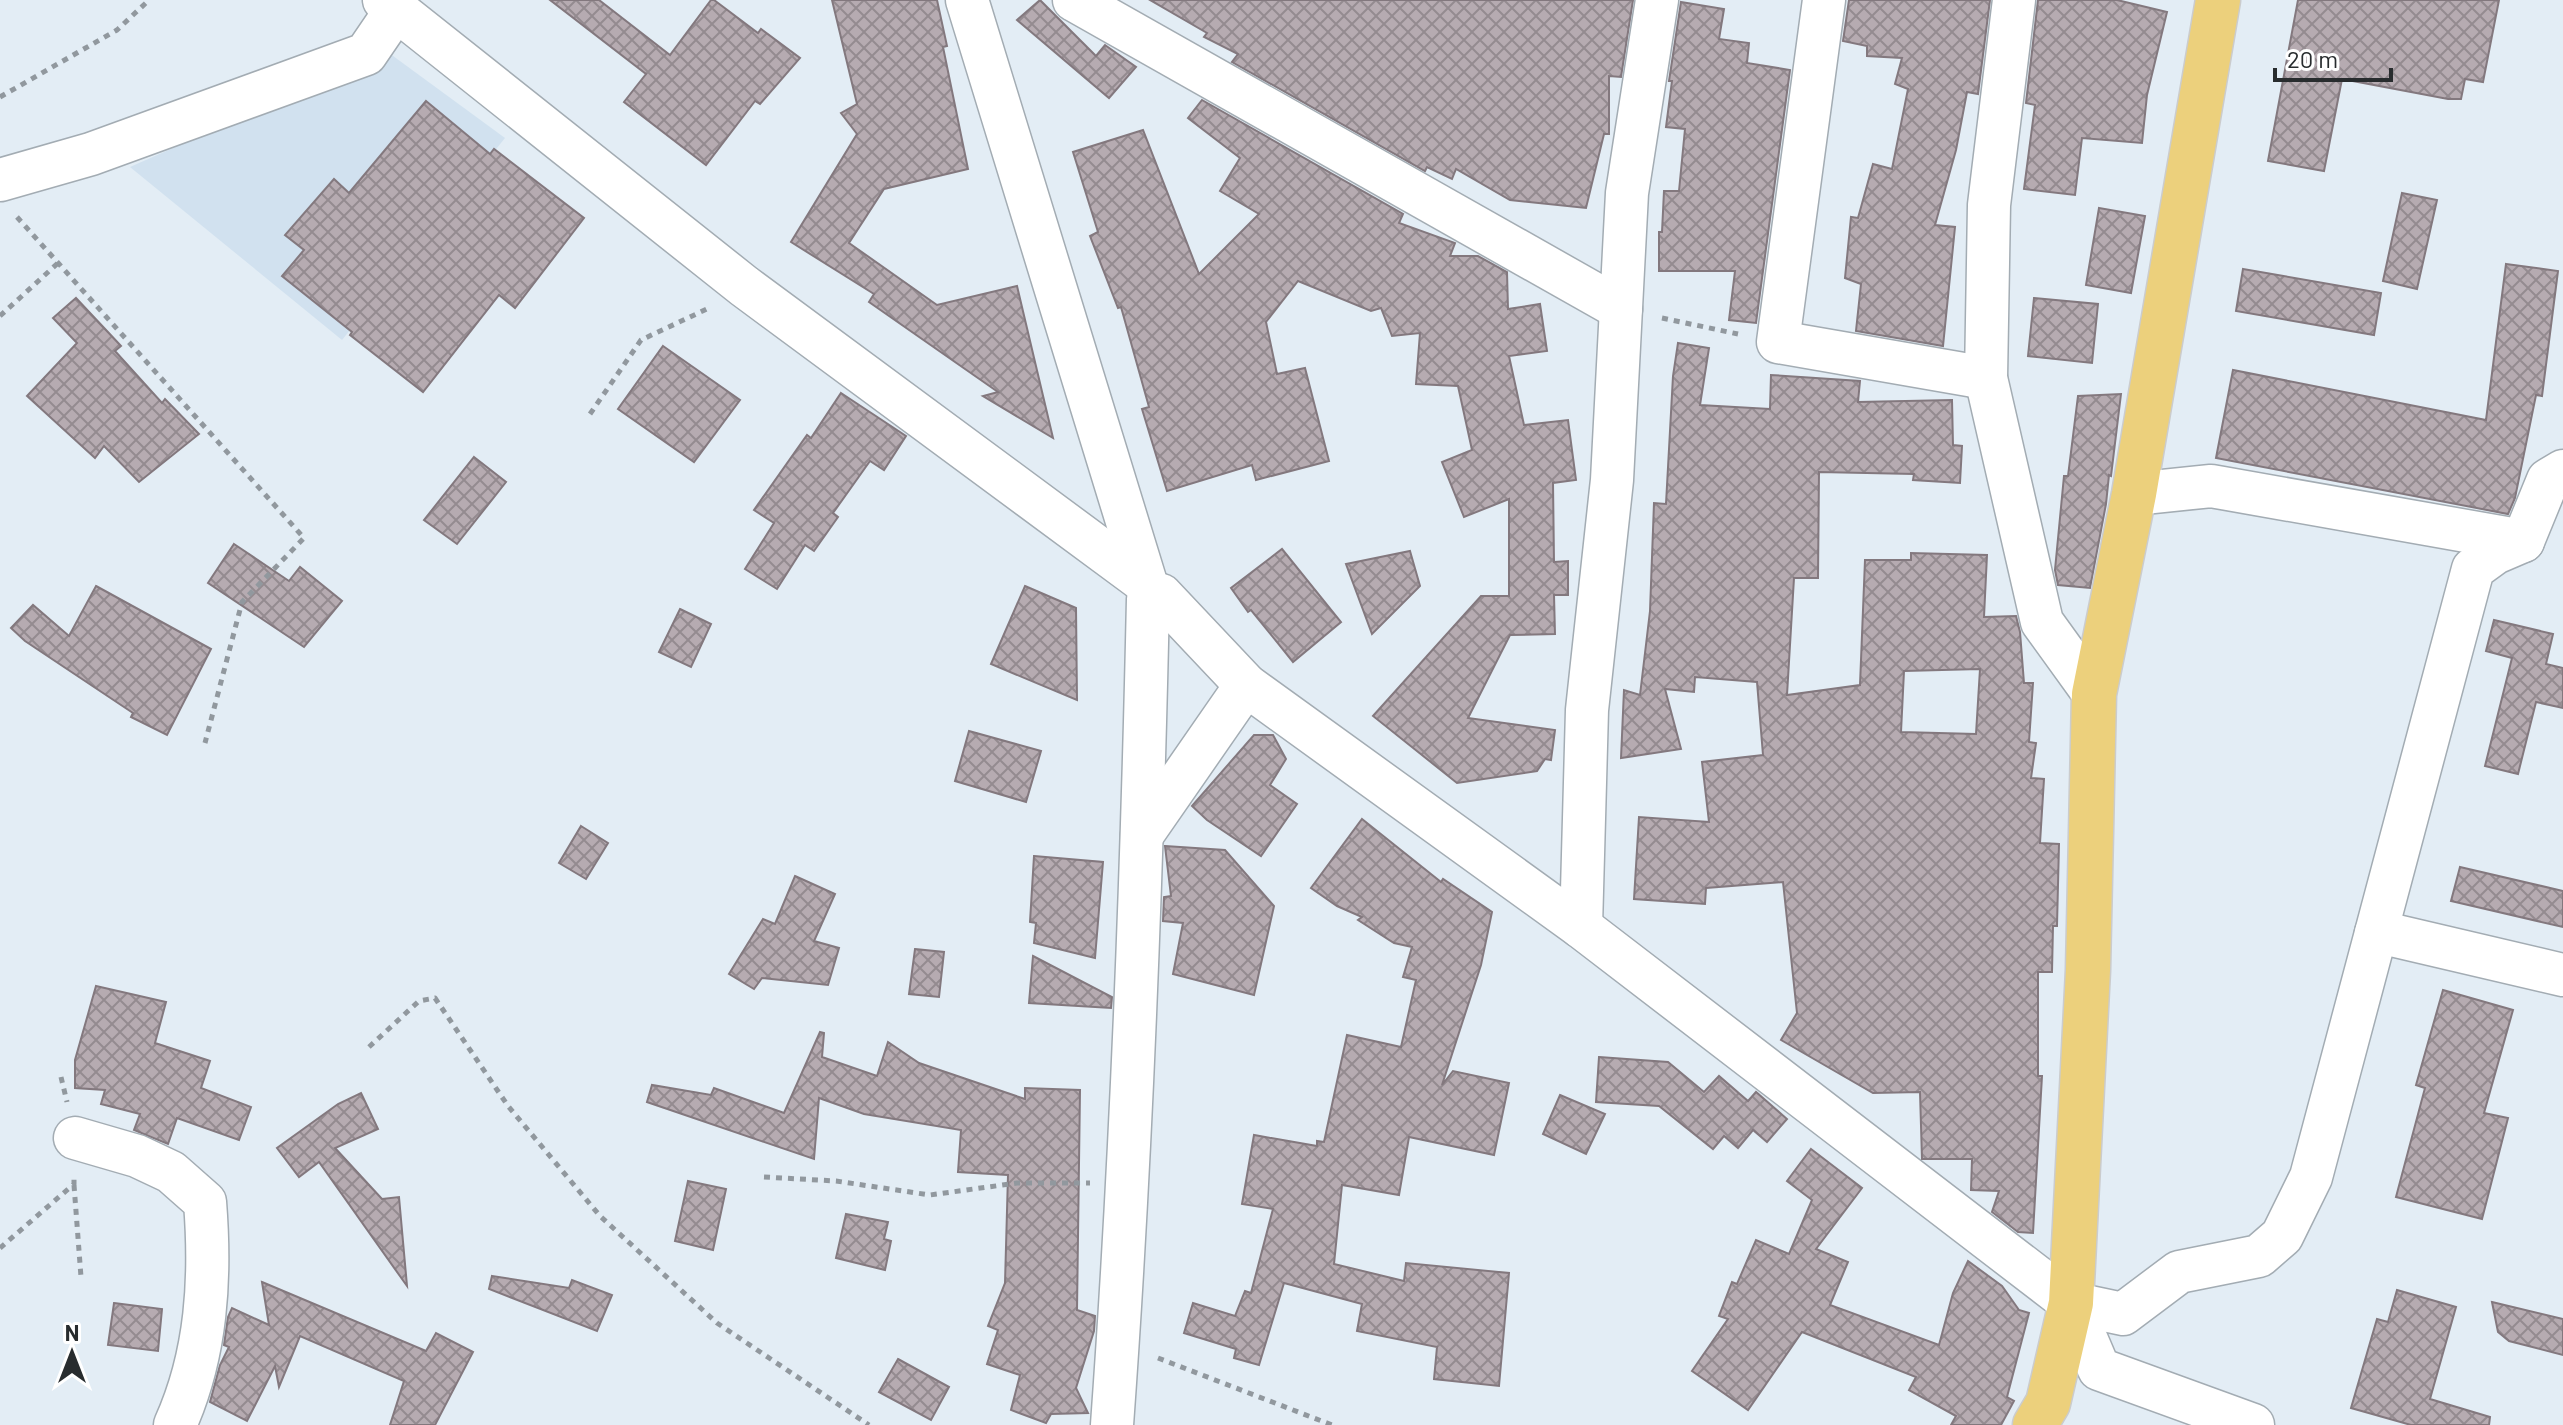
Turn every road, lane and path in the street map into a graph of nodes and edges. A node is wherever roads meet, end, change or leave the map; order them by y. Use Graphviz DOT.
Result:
graph roads {
  1 [pos="149,0"];
  2 [pos="967,0"];
  3 [pos="1074,0"];
  4 [pos="1657,0"];
  5 [pos="1824,0"];
  6 [pos="2014,0"];
  7 [pos="2218,0"];
  8 [pos="390,5"];
  9 [pos="0,97"];
  10 [pos="5,195"];
  11 [pos="58,263"];
  12 [pos="744,286"];
  13 [pos="1621,309"];
  14 [pos="0,316"];
  15 [pos="1778,342"];
  16 [pos="1986,378"];
  17 [pos="590,414"];
  18 [pos="2563,471"];
  19 [pos="2134,494"];
  20 [pos="2523,541"];
  21 [pos="1152,592"];
  22 [pos="1246,685"];
  23 [pos="2094,694"];
  24 [pos="205,743"];
  25 [pos="1142,835"];
  26 [pos="1581,927"];
  27 [pos="2376,933"];
  28 [pos="2563,975"];
  29 [pos="369,1047"];
  30 [pos="75,1138"];
  31 [pos="764,1177"];
  32 [pos="1126,1182"];
  33 [pos="74,1184"];
  34 [pos="81,1277"];
  35 [pos="2071,1303"];
  36 [pos="1118,1343"];
  37 [pos="175,1425"];
  38 [pos="869,1425"];
  39 [pos="1112,1425"];
  40 [pos="1332,1425"];
  41 [pos="2035,1425"];
  42 [pos="2253,1425"];
  1 -- 9 [label="path"];
  2 -- 21 [label="street"];
  3 -- 13 [label="street"];
  4 -- 13 [label="street"];
  5 -- 15 [label="street"];
  6 -- 16 [label="street"];
  7 -- 19 [label="main road"];
  8 -- 10 [label="street"];
  8 -- 12 [label="street"];
  10 -- 11 [label="path"];
  11 -- 14 [label="path"];
  11 -- 24 [label="path"];
  12 -- 17 [label="path"];
  12 -- 21 [label="street"];
  13 -- 15 [label="path"];
  13 -- 26 [label="street"];
  15 -- 16 [label="street"];
  16 -- 23 [label="street"];
  18 -- 20 [label="street"];
  19 -- 20 [label="street"];
  19 -- 23 [label="main road"];
  20 -- 27 [label="street"];
  21 -- 22 [label="street"];
  21 -- 25 [label="street"];
  22 -- 25 [label="street"];
  22 -- 26 [label="street"];
  23 -- 35 [label="main road"];
  25 -- 32 [label="street"];
  26 -- 35 [label="street"];
  27 -- 28 [label="street"];
  27 -- 35 [label="street"];
  29 -- 38 [label="path"];
  30 -- 37 [label="street"];
  31 -- 32 [label="path"];
  32 -- 36 [label="street"];
  33 -- 34 [label="path"];
  35 -- 41 [label="main road"];
  35 -- 42 [label="street"];
  36 -- 39 [label="street"];
  36 -- 40 [label="path"];
}
